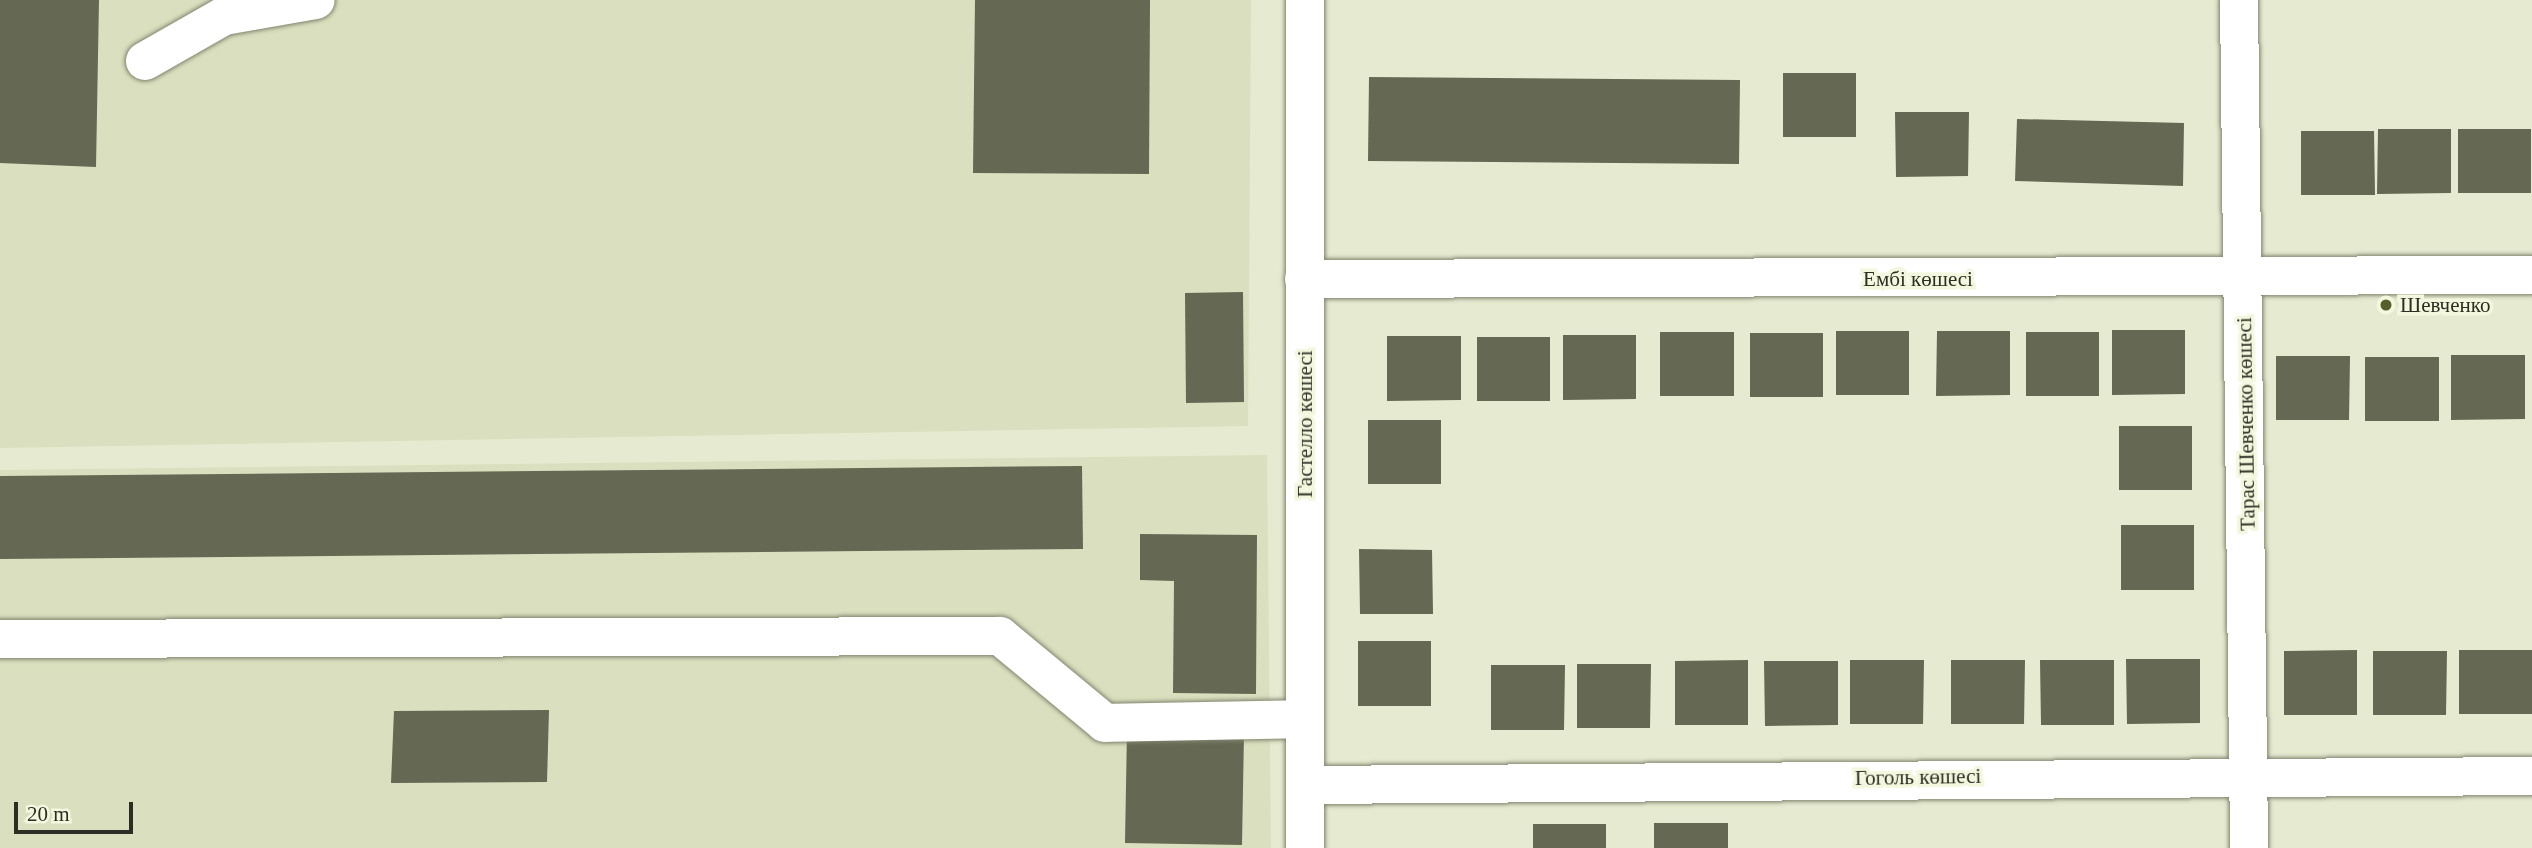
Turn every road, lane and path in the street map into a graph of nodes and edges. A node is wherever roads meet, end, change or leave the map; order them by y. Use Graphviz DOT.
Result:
graph roads {
  1 [pos="316,0"];
  2 [pos="1306,0"];
  3 [pos="2239,0"];
  4 [pos="145,61"];
  5 [pos="2532,275"];
  6 [pos="1304,279"];
  7 [pos="2244,279"];
  8 [pos="0,639"];
  9 [pos="1305,719"];
  10 [pos="2250,774"];
  11 [pos="2532,776"];
  12 [pos="1305,785"];
  13 [pos="1305,848"];
  14 [pos="2249,848"];
  1 -- 4 [label="street"];
  2 -- 6 [label="street, Гастелло көшесі"];
  3 -- 7 [label="street, Тарас Шевченко көшесі"];
  5 -- 7 [label="street, Ембі көшесі"];
  6 -- 7 [label="street, Ембі көшесі"];
  6 -- 9 [label="street, Гастелло көшесі"];
  7 -- 10 [label="street, Тарас Шевченко көшесі"];
  8 -- 9 [label="street"];
  9 -- 12 [label="street, Гастелло көшесі"];
  10 -- 11 [label="street, Гоголь көшесі"];
  10 -- 12 [label="street, Гоголь көшесі"];
  10 -- 14 [label="street, Тарас Шевченко көшесі"];
  12 -- 13 [label="street, Гастелло көшесі"];
}
